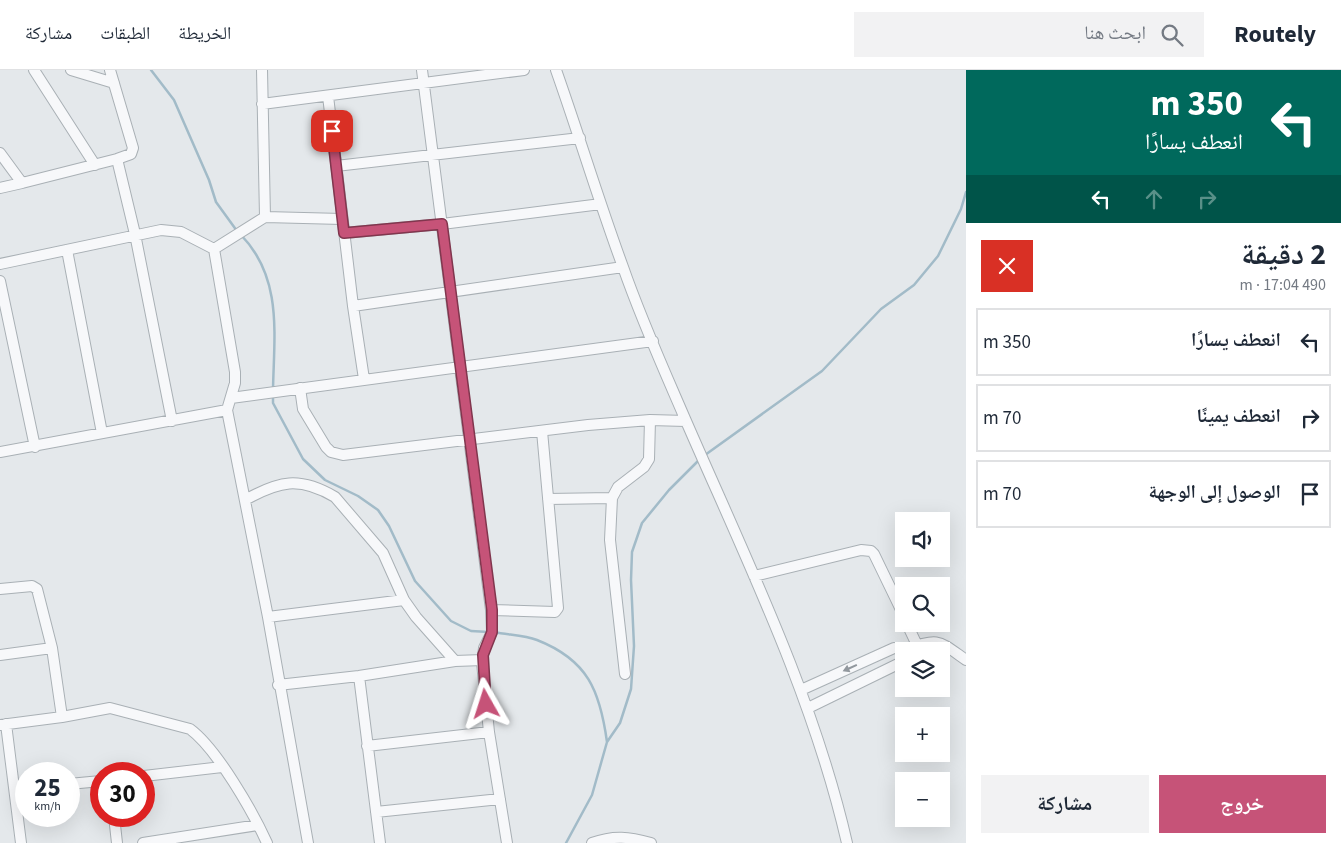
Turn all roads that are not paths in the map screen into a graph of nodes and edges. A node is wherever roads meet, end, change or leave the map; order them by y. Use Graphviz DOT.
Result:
graph roads {
  1 [pos="34,70"];
  2 [pos="71,70"];
  3 [pos="110,70"];
  4 [pos="262,70"];
  5 [pos="422,70"];
  6 [pos="524,70"];
  7 [pos="556,70"];
  8 [pos="114,83"];
  9 [pos="423,84"];
  10 [pos="328,96"];
  11 [pos="262,104"];
  12 [pos="580,138"];
  13 [pos="0,153"];
  14 [pos="433,155"];
  15 [pos="117,159"];
  16 [pos="95,165"];
  17 [pos="336,166"];
  18 [pos="22,183"];
  19 [pos="0,188"];
  20 [pos="602,204"];
  21 [pos="265,217"];
  22 [pos="342,219"];
  23 [pos="442,224"];
  24 [pos="344,233"];
  25 [pos="135,234"];
  26 [pos="214,249"];
  27 [pos="67,250"];
  28 [pos="0,264"];
  29 [pos="623,267"];
  30 [pos="0,281"];
  31 [pos="451,291"];
  32 [pos="353,306"];
  33 [pos="653,341"];
  34 [pos="461,366"];
  35 [pos="364,379"];
  36 [pos="300,388"];
  37 [pos="232,398"];
  38 [pos="227,410"];
  39 [pos="172,420"];
  40 [pos="650,420"];
  41 [pos="686,421"];
  42 [pos="542,431"];
  43 [pos="102,433"];
  44 [pos="468,439"];
  45 [pos="35,447"];
  46 [pos="0,452"];
  47 [pos="612,498"];
  48 [pos="548,499"];
  49 [pos="245,500"];
  50 [pos="754,576"];
  51 [pos="0,589"];
  52 [pos="895,597"];
  53 [pos="404,600"];
  54 [pos="492,610"];
  55 [pos="268,617"];
  56 [pos="52,648"];
  57 [pos="894,648"];
  58 [pos="950,650"];
  59 [pos="0,655"];
  60 [pos="895,659"];
  61 [pos="482,660"];
  62 [pos="966,660"];
  63 [pos="455,661"];
  64 [pos="895,666"];
  65 [pos="625,674"];
  66 [pos="359,676"];
  67 [pos="278,685"];
  68 [pos="801,690"];
  69 [pos="808,708"];
  70 [pos="62,717"];
  71 [pos="3,724"];
  72 [pos="490,732"];
  73 [pos="367,746"];
  74 [pos="222,767"];
  75 [pos="155,775"];
  76 [pos="15,788"];
  77 [pos="500,799"];
  78 [pos="376,812"];
  79 [pos="258,825"];
  80 [pos="19,827"];
  81 [pos="115,827"];
  82 [pos="21,843"];
  83 [pos="117,843"];
  84 [pos="143,843"];
  85 [pos="267,843"];
  86 [pos="308,843"];
  87 [pos="380,843"];
  88 [pos="508,843"];
  89 [pos="592,843"];
  90 [pos="650,843"];
  91 [pos="847,843"];
  1 -- 16 [label="street"];
  2 -- 8 [label="street"];
  3 -- 8 [label="street"];
  4 -- 11 [label="street"];
  5 -- 9 [label="street"];
  6 -- 9 [label="street"];
  7 -- 12 [label="street"];
  8 -- 15 [label="street"];
  9 -- 10 [label="street"];
  9 -- 14 [label="street"];
  10 -- 11 [label="street"];
  10 -- 17 [label="street"];
  11 -- 21 [label="street"];
  12 -- 14 [label="street"];
  12 -- 20 [label="street"];
  13 -- 18 [label="street"];
  14 -- 17 [label="street"];
  14 -- 23 [label="street"];
  15 -- 16 [label="street"];
  15 -- 25 [label="street"];
  16 -- 18 [label="street"];
  17 -- 22 [label="street"];
  18 -- 19 [label="street"];
  20 -- 23 [label="street"];
  20 -- 29 [label="street"];
  21 -- 22 [label="street"];
  21 -- 26 [label="street"];
  22 -- 24 [label="street"];
  23 -- 24 [label="street"];
  23 -- 31 [label="street"];
  24 -- 32 [label="street"];
  25 -- 26 [label="street"];
  25 -- 27 [label="street"];
  25 -- 39 [label="street"];
  26 -- 37 [label="street"];
  27 -- 28 [label="street"];
  27 -- 43 [label="street"];
  29 -- 31 [label="street"];
  29 -- 33 [label="street"];
  30 -- 45 [label="street"];
  31 -- 32 [label="street"];
  31 -- 34 [label="street"];
  32 -- 35 [label="street"];
  33 -- 34 [label="street"];
  33 -- 41 [label="street"];
  34 -- 35 [label="street"];
  34 -- 44 [label="street"];
  35 -- 36 [label="street"];
  36 -- 37 [label="street"];
  36 -- 44 [label="street"];
  37 -- 38 [label="street"];
  38 -- 39 [label="street"];
  38 -- 49 [label="street"];
  39 -- 43 [label="street"];
  40 -- 41 [label="street"];
  40 -- 42 [label="street"];
  40 -- 47 [label="street"];
  41 -- 50 [label="street"];
  42 -- 44 [label="street"];
  42 -- 48 [label="street"];
  43 -- 45 [label="street"];
  44 -- 54 [label="street"];
  45 -- 46 [label="street"];
  47 -- 48 [label="street"];
  47 -- 65 [label="street"];
  48 -- 54 [label="street"];
  49 -- 53 [label="street"];
  49 -- 55 [label="street"];
  50 -- 52 [label="street"];
  50 -- 68 [label="street"];
  51 -- 56 [label="street"];
  53 -- 55 [label="street"];
  53 -- 63 [label="street"];
  54 -- 61 [label="street"];
  55 -- 67 [label="street"];
  56 -- 59 [label="street"];
  56 -- 70 [label="street"];
  57 -- 60 [label="street"];
  57 -- 68 [label="street, one-way"];
  58 -- 62 [label="street"];
  61 -- 63 [label="street"];
  61 -- 72 [label="street"];
  63 -- 66 [label="street"];
  64 -- 69 [label="street"];
  66 -- 67 [label="street"];
  66 -- 73 [label="street"];
  67 -- 86 [label="street"];
  68 -- 69 [label="street"];
  69 -- 91 [label="street"];
  70 -- 71 [label="street"];
  70 -- 74 [label="street"];
  71 -- 76 [label="street"];
  72 -- 73 [label="street"];
  72 -- 77 [label="street"];
  73 -- 78 [label="street"];
  74 -- 75 [label="street"];
  74 -- 79 [label="street"];
  77 -- 78 [label="street"];
  77 -- 88 [label="street"];
  78 -- 87 [label="street"];
  79 -- 84 [label="street"];
  79 -- 85 [label="street"];
  80 -- 82 [label="street"];
  81 -- 83 [label="street"];
  89 -- 90 [label="street"];
}
